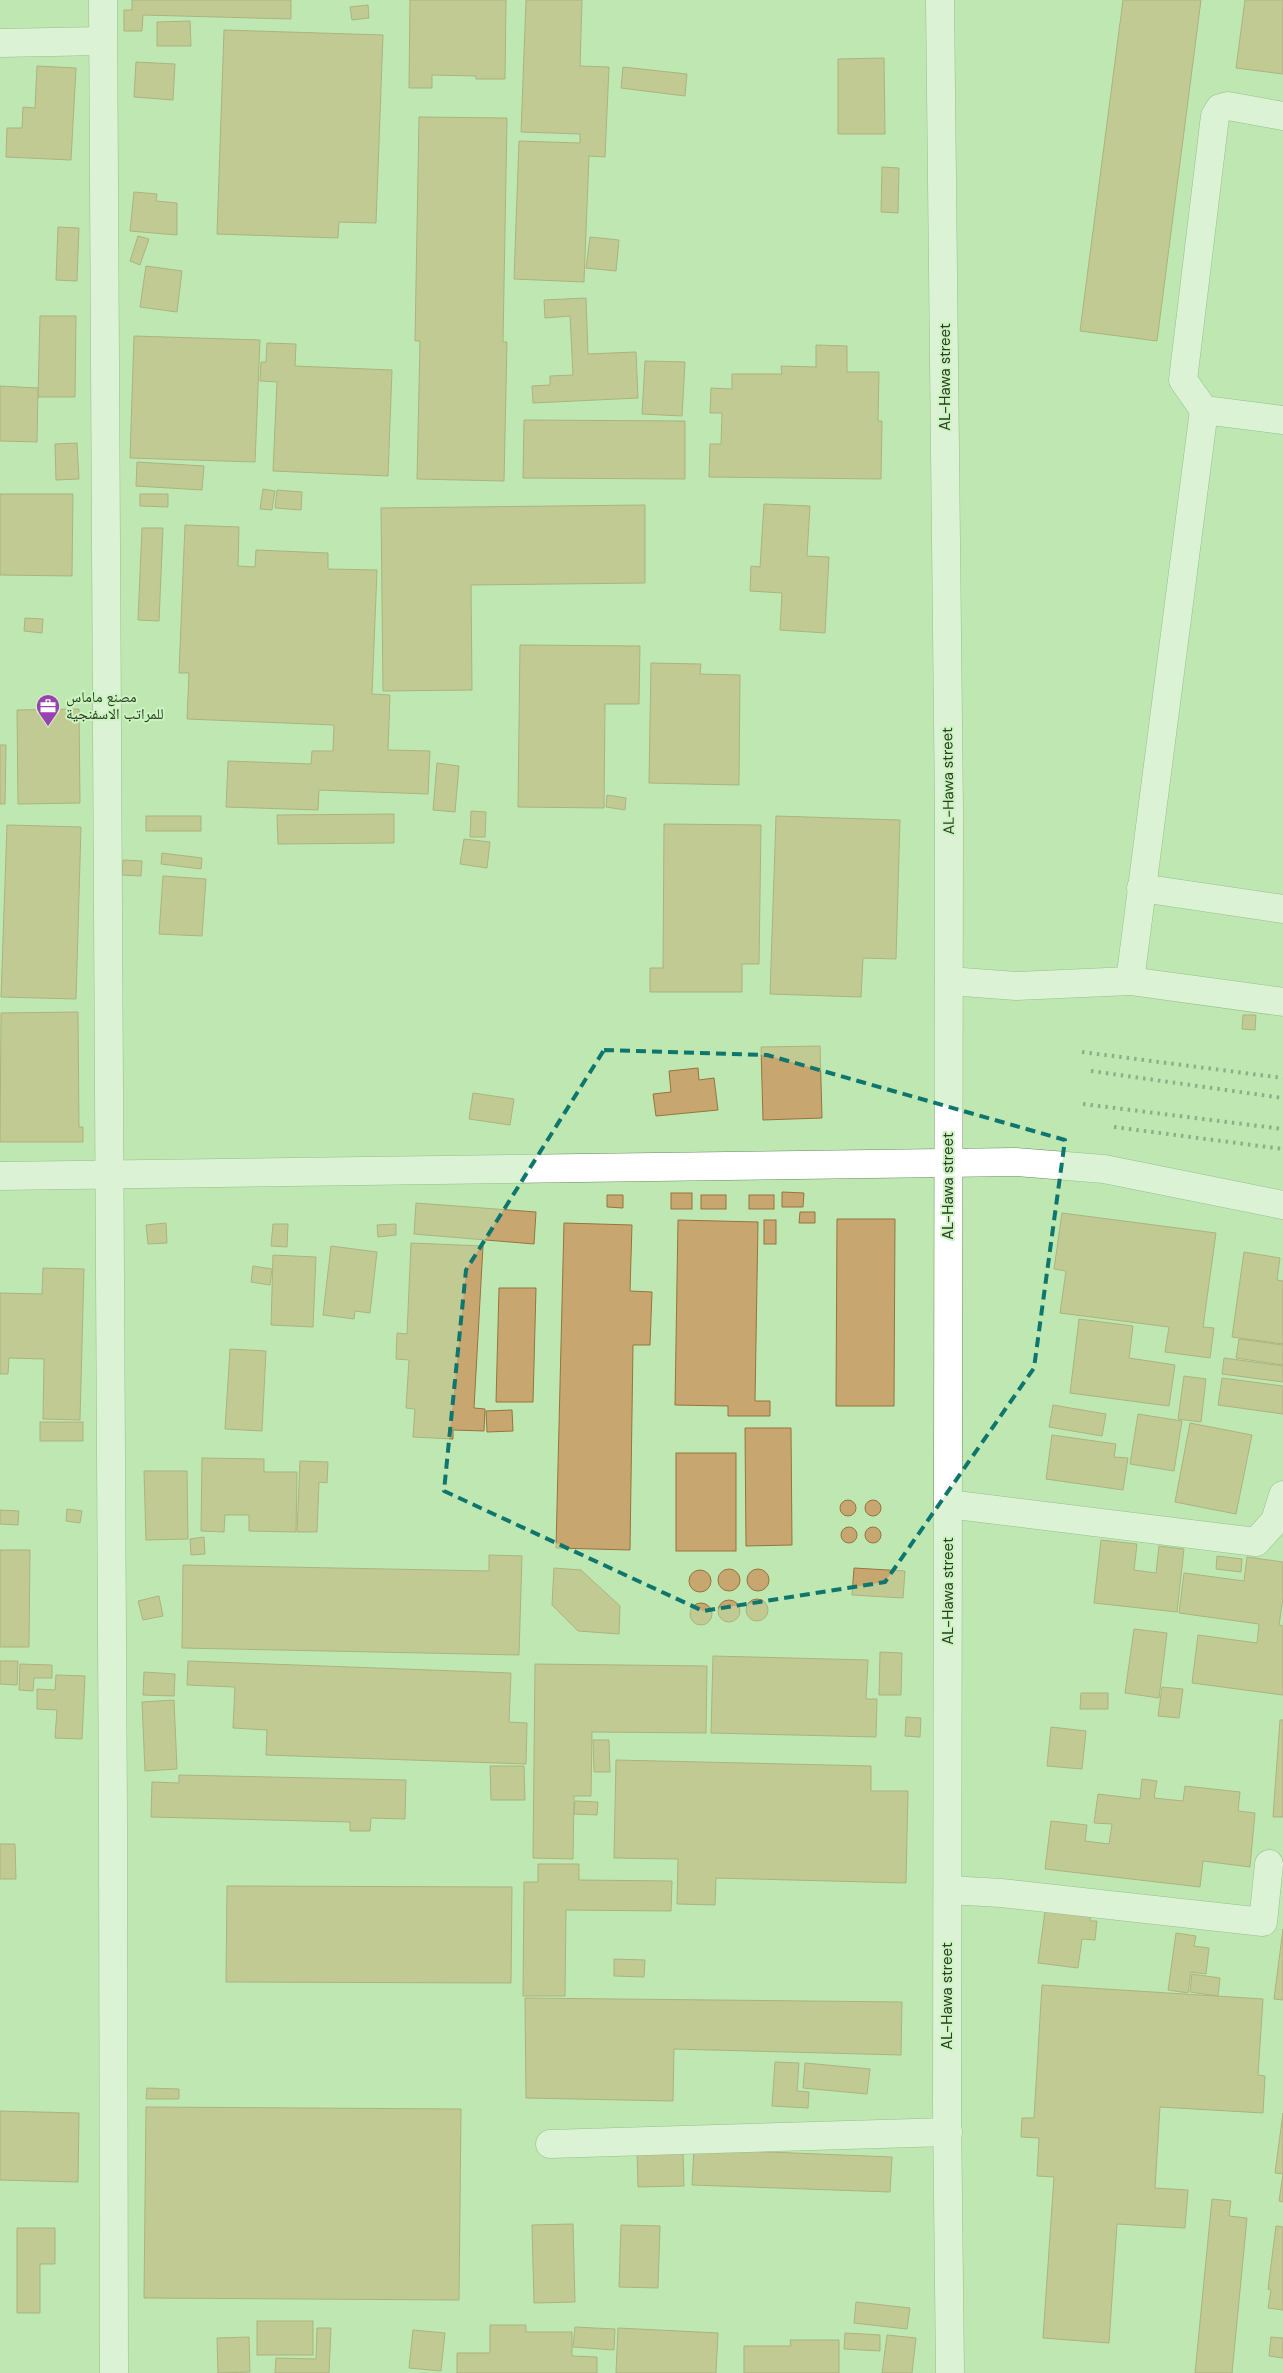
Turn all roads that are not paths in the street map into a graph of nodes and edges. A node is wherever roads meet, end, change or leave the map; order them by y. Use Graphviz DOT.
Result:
graph roads {
  1 [pos="103,0"];
  2 [pos="940,0"];
  3 [pos="102,41"];
  4 [pos="0,43"];
  5 [pos="1283,116"];
  6 [pos="1204,410"];
  7 [pos="1283,420"];
  8 [pos="1141,888"];
  9 [pos="1283,909"];
  10 [pos="1130,980"];
  11 [pos="949,981"];
  12 [pos="1283,1002"];
  13 [pos="939,1164"];
  14 [pos="109,1175"];
  15 [pos="0,1176"];
  16 [pos="1283,1205"];
  17 [pos="1283,1496"];
  18 [pos="948,1504"];
  19 [pos="1269,1864"];
  20 [pos="948,1890"];
  21 [pos="948,2132"];
  22 [pos="550,2144"];
  23 [pos="114,2373"];
  24 [pos="950,2373"];
  1 -- 3 [label="street"];
  2 -- 11 [label="street, AL-Hawa street"];
  3 -- 4 [label="street"];
  3 -- 14 [label="street"];
  5 -- 6 [label="street"];
  6 -- 7 [label="street"];
  6 -- 8 [label="street"];
  8 -- 9 [label="street"];
  8 -- 10 [label="street"];
  10 -- 11 [label="street"];
  10 -- 12 [label="street"];
  11 -- 13 [label="street, AL-Hawa street"];
  13 -- 14 [label="street"];
  13 -- 16 [label="street"];
  13 -- 18 [label="street, AL-Hawa street"];
  14 -- 15 [label="street"];
  14 -- 23 [label="street"];
  17 -- 18 [label="street"];
  18 -- 20 [label="street, AL-Hawa street"];
  19 -- 20 [label="street"];
  20 -- 21 [label="street, AL-Hawa street"];
  21 -- 22 [label="street"];
  21 -- 24 [label="street, AL-Hawa street"];
}
